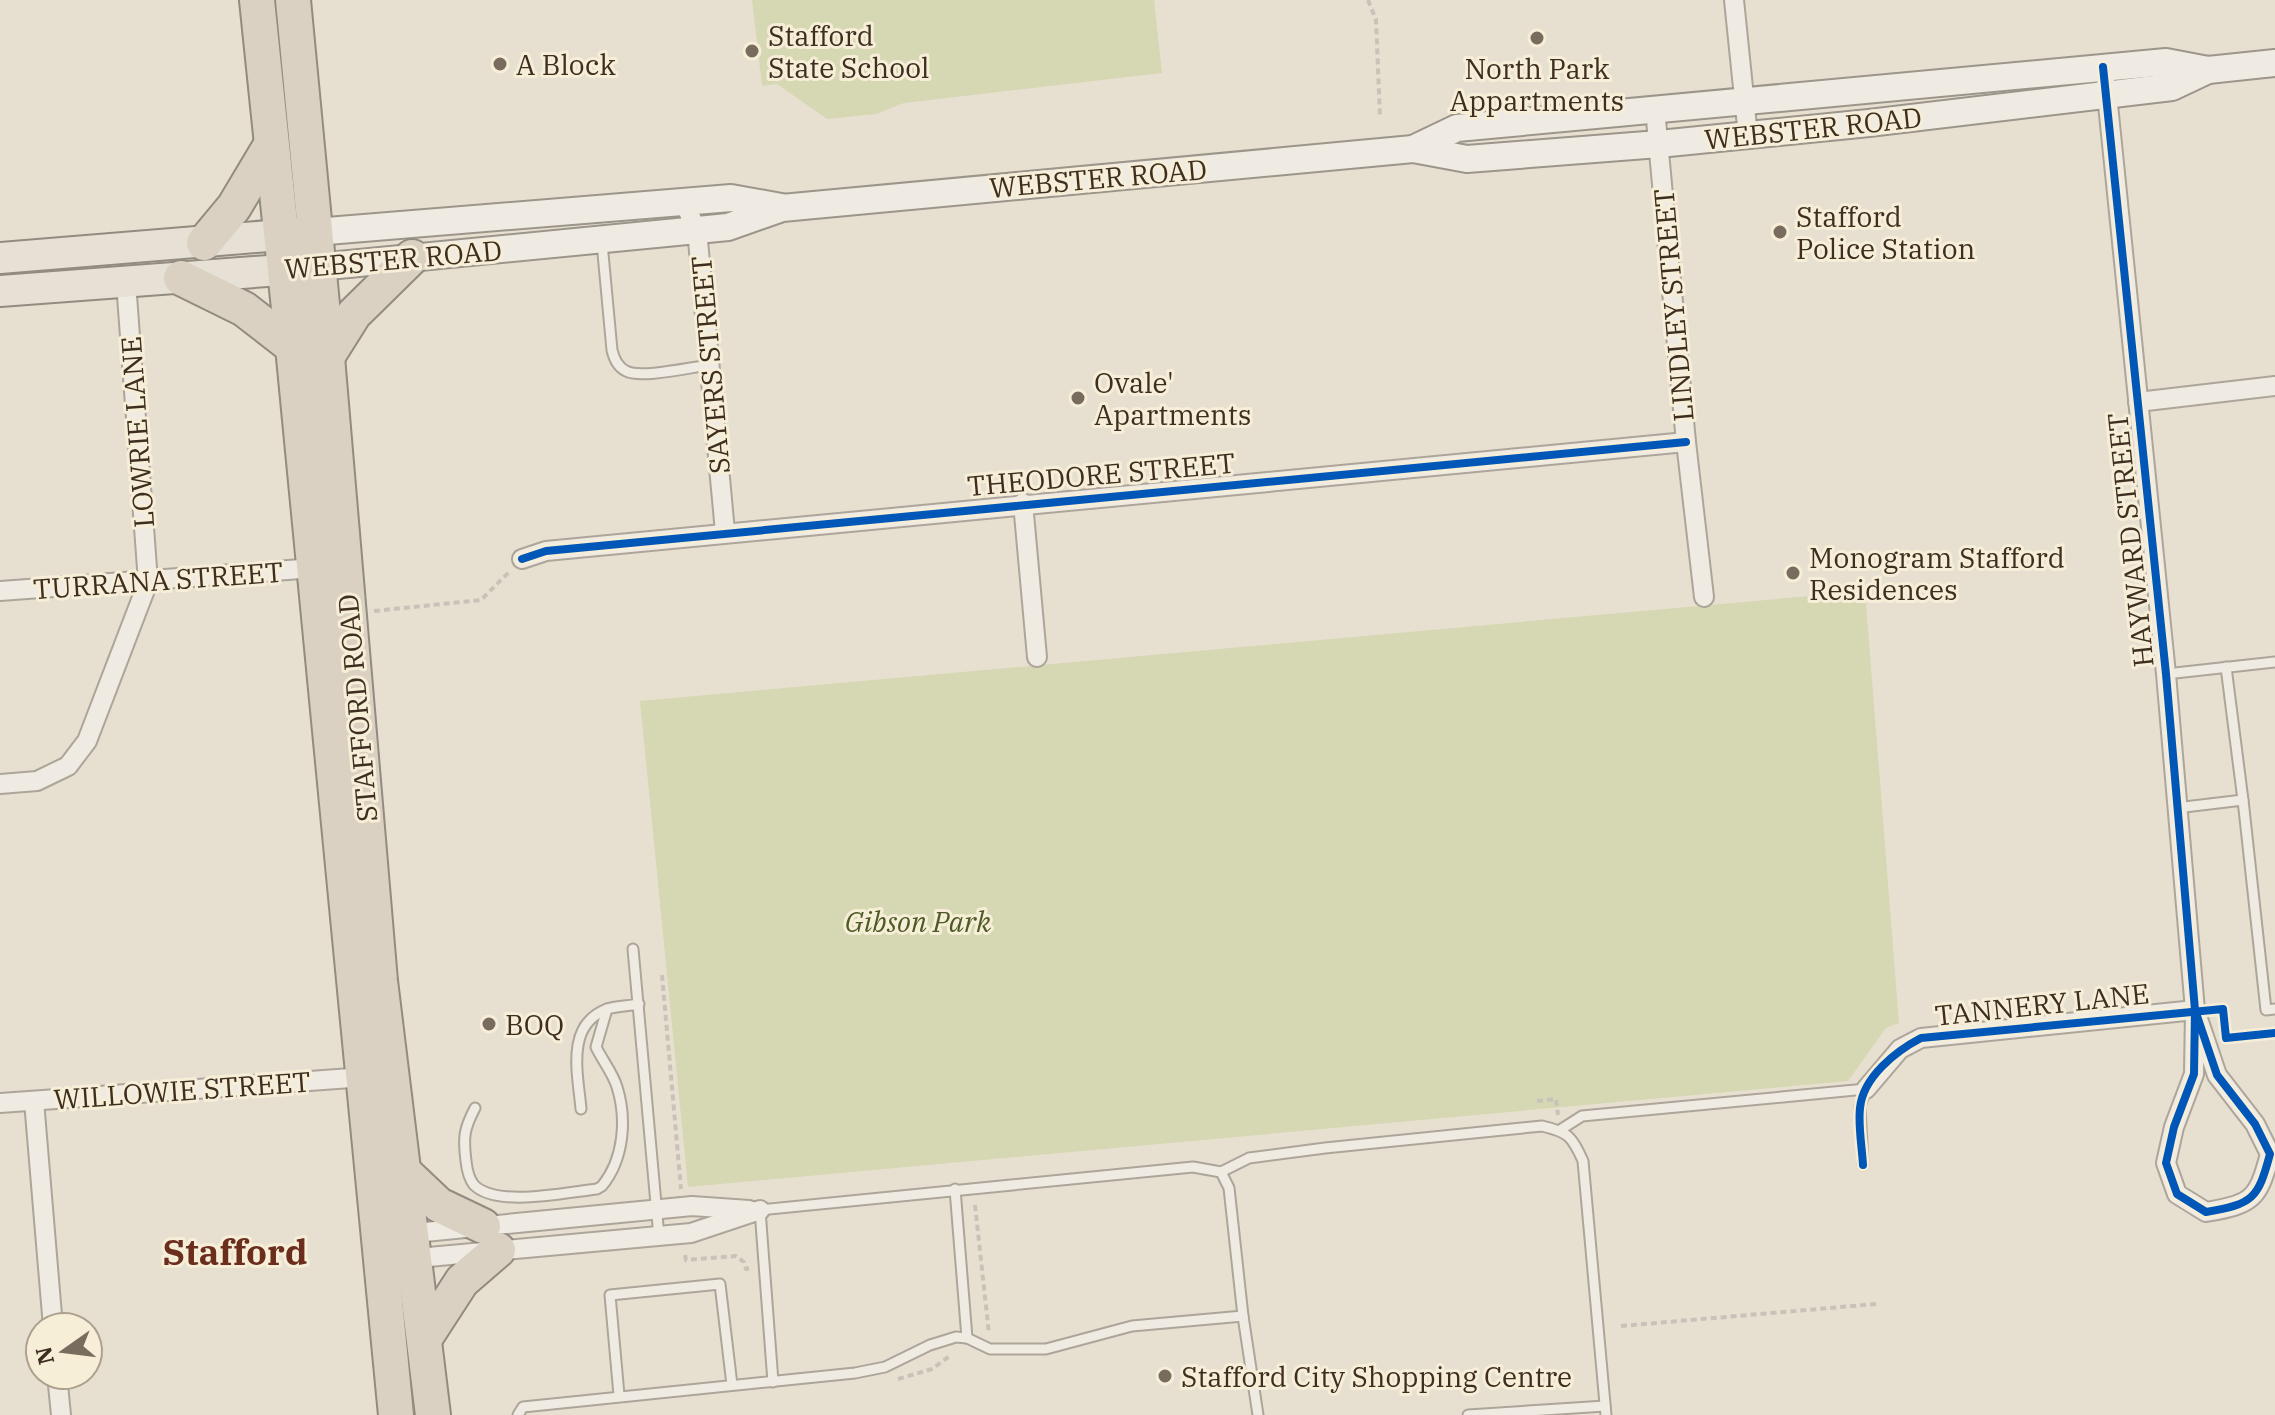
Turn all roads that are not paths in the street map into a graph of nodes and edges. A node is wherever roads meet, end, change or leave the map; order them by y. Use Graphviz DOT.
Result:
graph roads {
  1 [pos="257,0"];
  2 [pos="293,0"];
  3 [pos="1734,0"];
  4 [pos="2275,63"];
  5 [pos="2103,67"];
  6 [pos="2208,70"];
  7 [pos="2107,95"];
  8 [pos="1745,102"];
  9 [pos="1655,109"];
  10 [pos="1748,136"];
  11 [pos="1659,144"];
  12 [pos="271,145"];
  13 [pos="1413,149"];
  14 [pos="683,201"];
  15 [pos="782,208"];
  16 [pos="697,230"];
  17 [pos="315,232"];
  18 [pos="281,235"];
  19 [pos="601,240"];
  20 [pos="204,243"];
  21 [pos="412,257"];
  22 [pos="0,258"];
  23 [pos="318,267"];
  24 [pos="285,269"];
  25 [pos="181,278"];
  26 [pos="126,282"];
  27 [pos="0,291"];
  28 [pos="293,347"];
  29 [pos="327,357"];
  30 [pos="710,365"];
  31 [pos="2275,386"];
  32 [pos="2138,402"];
  33 [pos="1686,442"];
  34 [pos="1023,503"];
  35 [pos="725,532"];
  36 [pos="522,559"];
  37 [pos="315,568"];
  38 [pos="148,582"];
  39 [pos="0,591"];
  40 [pos="1704,597"];
  41 [pos="1037,657"];
  42 [pos="2275,662"];
  43 [pos="2226,667"];
  44 [pos="2166,674"];
  45 [pos="0,784"];
  46 [pos="2243,800"];
  47 [pos="2176,808"];
  48 [pos="633,949"];
  49 [pos="639,1004"];
  50 [pos="607,1009"];
  51 [pos="2275,1009"];
  52 [pos="2195,1010"];
  53 [pos="365,1077"];
  54 [pos="1866,1089"];
  55 [pos="34,1101"];
  56 [pos="0,1103"];
  57 [pos="475,1108"];
  58 [pos="581,1109"];
  59 [pos="1560,1130"];
  60 [pos="1863,1165"];
  61 [pos="402,1170"];
  62 [pos="1221,1172"];
  63 [pos="955,1189"];
  64 [pos="656,1209"];
  65 [pos="760,1210"];
  66 [pos="659,1237"];
  67 [pos="491,1238"];
  68 [pos="413,1246"];
  69 [pos="380,1249"];
  70 [pos="52,1311"];
  71 [pos="1243,1316"];
  72 [pos="425,1338"];
  73 [pos="967,1338"];
  74 [pos="773,1382"];
  75 [pos="732,1385"];
  76 [pos="59,1391"];
  77 [pos="619,1395"];
  78 [pos="520,1411"];
  79 [pos="1605,1411"];
  80 [pos="61,1415"];
  81 [pos="396,1415"];
  82 [pos="433,1415"];
  83 [pos="1258,1415"];
  84 [pos="1468,1415"];
  1 -- 12 [label="highway, STAFFORD ROAD"];
  2 -- 17 [label="highway, STAFFORD ROAD"];
  3 -- 8 [label="street"];
  4 -- 6 [label="main road, WEBSTER ROAD"];
  5 -- 6 [label="main road, WEBSTER ROAD"];
  5 -- 7 [label="street, HAYWARD STREET"];
  5 -- 8 [label="main road, WEBSTER ROAD"];
  6 -- 7 [label="main road, WEBSTER ROAD"];
  7 -- 10 [label="main road, WEBSTER ROAD"];
  7 -- 32 [label="street, HAYWARD STREET"];
  8 -- 9 [label="main road, WEBSTER ROAD"];
  8 -- 10 [label="street"];
  9 -- 11 [label="street, LINDLEY STREET"];
  9 -- 13 [label="main road, WEBSTER ROAD"];
  10 -- 11 [label="main road, WEBSTER ROAD"];
  11 -- 13 [label="main road, WEBSTER ROAD"];
  11 -- 33 [label="street, LINDLEY STREET"];
  12 -- 18 [label="highway, STAFFORD ROAD"];
  12 -- 20 [label="highway"];
  13 -- 15 [label="main road, WEBSTER ROAD"];
  14 -- 15 [label="main road, WEBSTER ROAD"];
  14 -- 16 [label="street, SAYERS STREET"];
  14 -- 17 [label="main road, WEBSTER ROAD"];
  15 -- 16 [label="main road, WEBSTER ROAD"];
  16 -- 19 [label="main road, WEBSTER ROAD"];
  16 -- 30 [label="street, SAYERS STREET"];
  17 -- 18 [label="main road, WEBSTER ROAD"];
  17 -- 23 [label="highway, STAFFORD ROAD"];
  18 -- 20 [label="main road, WEBSTER ROAD"];
  18 -- 24 [label="highway, STAFFORD ROAD"];
  19 -- 21 [label="main road, WEBSTER ROAD"];
  19 -- 30 [label="lane"];
  20 -- 22 [label="main road, WEBSTER ROAD"];
  21 -- 23 [label="main road, WEBSTER ROAD"];
  21 -- 29 [label="highway"];
  23 -- 24 [label="main road, WEBSTER ROAD"];
  23 -- 29 [label="highway, STAFFORD ROAD"];
  24 -- 25 [label="main road, WEBSTER ROAD"];
  24 -- 28 [label="highway, STAFFORD ROAD"];
  25 -- 26 [label="main road, WEBSTER ROAD"];
  25 -- 28 [label="highway"];
  26 -- 27 [label="main road, WEBSTER ROAD"];
  26 -- 38 [label="street, LOWRIE LANE"];
  28 -- 37 [label="highway, STAFFORD ROAD"];
  29 -- 61 [label="highway, STAFFORD ROAD"];
  30 -- 35 [label="street, SAYERS STREET"];
  31 -- 32 [label="street"];
  32 -- 44 [label="street, HAYWARD STREET"];
  33 -- 34 [label="street, THEODORE STREET"];
  33 -- 40 [label="street, LINDLEY STREET"];
  34 -- 35 [label="street, THEODORE STREET"];
  34 -- 41 [label="street"];
  35 -- 36 [label="street, THEODORE STREET"];
  37 -- 38 [label="street, TURRANA STREET"];
  37 -- 53 [label="highway, STAFFORD ROAD"];
  38 -- 39 [label="street, TURRANA STREET"];
  38 -- 45 [label="street"];
  42 -- 43 [label="lane"];
  43 -- 44 [label="lane"];
  43 -- 46 [label="lane"];
  44 -- 47 [label="street, HAYWARD STREET"];
  46 -- 47 [label="lane"];
  46 -- 51 [label="lane"];
  47 -- 52 [label="street, HAYWARD STREET"];
  48 -- 49 [label="lane"];
  49 -- 50 [label="lane"];
  49 -- 64 [label="lane"];
  50 -- 57 [label="lane"];
  50 -- 58 [label="lane"];
  52 -- 52 [label="street, HAYWARD STREET"];
  52 -- 54 [label="street, TANNERY LANE"];
  53 -- 55 [label="street, WILLOWIE STREET"];
  53 -- 69 [label="highway, STAFFORD ROAD"];
  54 -- 59 [label="lane"];
  54 -- 60 [label="lane"];
  55 -- 56 [label="street, WILLOWIE STREET"];
  55 -- 70 [label="street"];
  59 -- 62 [label="lane"];
  59 -- 79 [label="lane"];
  61 -- 67 [label="highway"];
  61 -- 68 [label="highway, STAFFORD ROAD"];
  62 -- 63 [label="lane"];
  62 -- 71 [label="lane"];
  63 -- 65 [label="lane"];
  63 -- 73 [label="lane"];
  64 -- 65 [label="street"];
  64 -- 66 [label="lane"];
  64 -- 67 [label="street"];
  65 -- 66 [label="street"];
  65 -- 74 [label="lane"];
  66 -- 67 [label="street"];
  67 -- 68 [label="street"];
  67 -- 68 [label="street"];
  67 -- 72 [label="highway"];
  68 -- 69 [label="street"];
  68 -- 72 [label="highway, STAFFORD ROAD"];
  69 -- 81 [label="highway, STAFFORD ROAD"];
  71 -- 73 [label="lane"];
  71 -- 83 [label="lane"];
  72 -- 82 [label="highway, STAFFORD ROAD"];
  73 -- 74 [label="lane"];
  74 -- 75 [label="lane"];
  75 -- 77 [label="lane"];
  75 -- 77 [label="lane"];
  76 -- 80 [label="street"];
  77 -- 78 [label="lane"];
  79 -- 84 [label="lane"];
}
